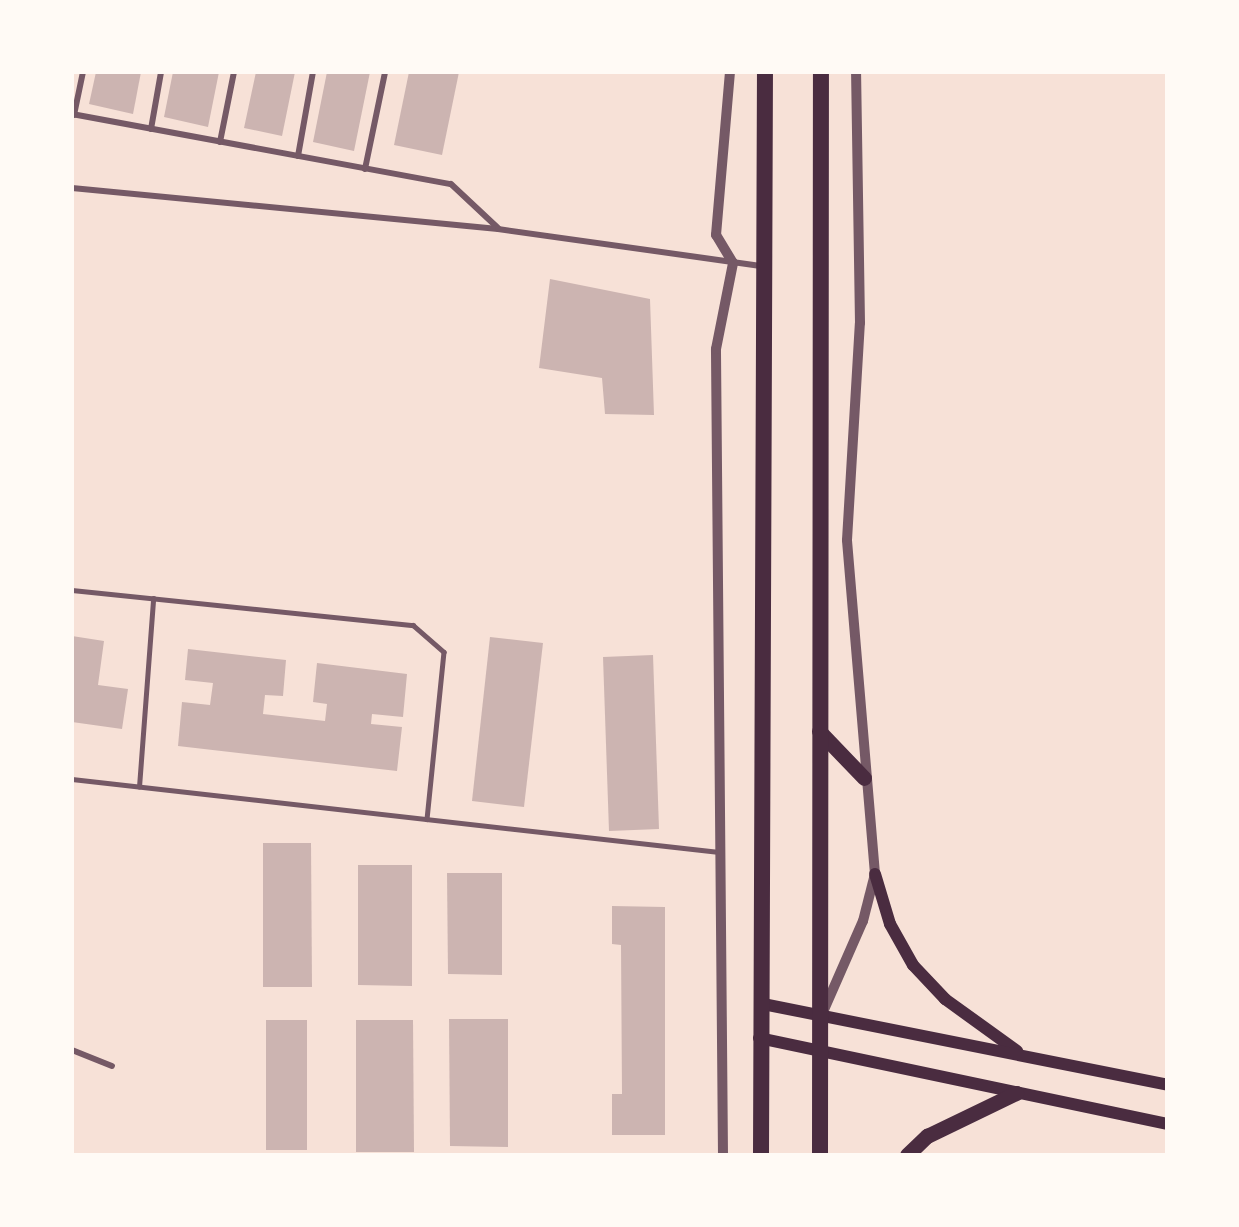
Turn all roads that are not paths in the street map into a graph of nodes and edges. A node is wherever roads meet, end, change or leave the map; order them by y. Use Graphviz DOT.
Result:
graph roads {
  1 [pos="83,72"];
  2 [pos="161,72"];
  3 [pos="234,72"];
  4 [pos="313,72"];
  5 [pos="385,72"];
  6 [pos="730,72"];
  7 [pos="765,72"];
  8 [pos="821,72"];
  9 [pos="856,72"];
  10 [pos="73,115"];
  11 [pos="151,129"];
  12 [pos="220,142"];
  13 [pos="298,156"];
  14 [pos="365,169"];
  15 [pos="72,188"];
  16 [pos="498,229"];
  17 [pos="733,263"];
  18 [pos="768,266"];
  19 [pos="72,590"];
  20 [pos="153,598"];
  21 [pos="819,731"];
  22 [pos="864,778"];
  23 [pos="72,779"];
  24 [pos="139,787"];
  25 [pos="427,819"];
  26 [pos="719,852"];
  27 [pos="875,874"];
  28 [pos="763,1004"];
  29 [pos="823,1013"];
  30 [pos="759,1038"];
  31 [pos="72,1050"];
  32 [pos="824,1052"];
  33 [pos="1023,1055"];
  34 [pos="112,1066"];
  35 [pos="1167,1085"];
  36 [pos="1016,1093"];
  37 [pos="1167,1124"];
  38 [pos="821,1151"];
  39 [pos="723,1155"];
  40 [pos="761,1155"];
  41 [pos="907,1155"];
  1 -- 10 [label="street"];
  2 -- 11 [label="street"];
  3 -- 12 [label="street"];
  4 -- 13 [label="street"];
  5 -- 14 [label="street"];
  6 -- 17 [label="street"];
  7 -- 18 [label="highway"];
  8 -- 21 [label="highway"];
  9 -- 22 [label="street"];
  10 -- 11 [label="street"];
  11 -- 12 [label="street"];
  12 -- 13 [label="street"];
  13 -- 14 [label="street"];
  14 -- 16 [label="street"];
  15 -- 16 [label="street"];
  16 -- 17 [label="street"];
  17 -- 18 [label="street"];
  17 -- 26 [label="street"];
  18 -- 28 [label="highway"];
  19 -- 20 [label="lane"];
  20 -- 24 [label="lane"];
  20 -- 25 [label="lane"];
  21 -- 22 [label="main road"];
  21 -- 29 [label="highway"];
  22 -- 27 [label="street"];
  23 -- 24 [label="lane"];
  24 -- 25 [label="lane"];
  25 -- 26 [label="lane"];
  26 -- 39 [label="street"];
  27 -- 29 [label="street"];
  27 -- 33 [label="main road"];
  28 -- 29 [label="main road"];
  28 -- 30 [label="highway"];
  29 -- 32 [label="highway"];
  29 -- 33 [label="main road"];
  30 -- 32 [label="main road"];
  30 -- 40 [label="highway"];
  31 -- 34 [label="street"];
  32 -- 36 [label="main road"];
  32 -- 38 [label="highway"];
  33 -- 35 [label="main road"];
  36 -- 37 [label="main road"];
  36 -- 41 [label="main road"];
}
